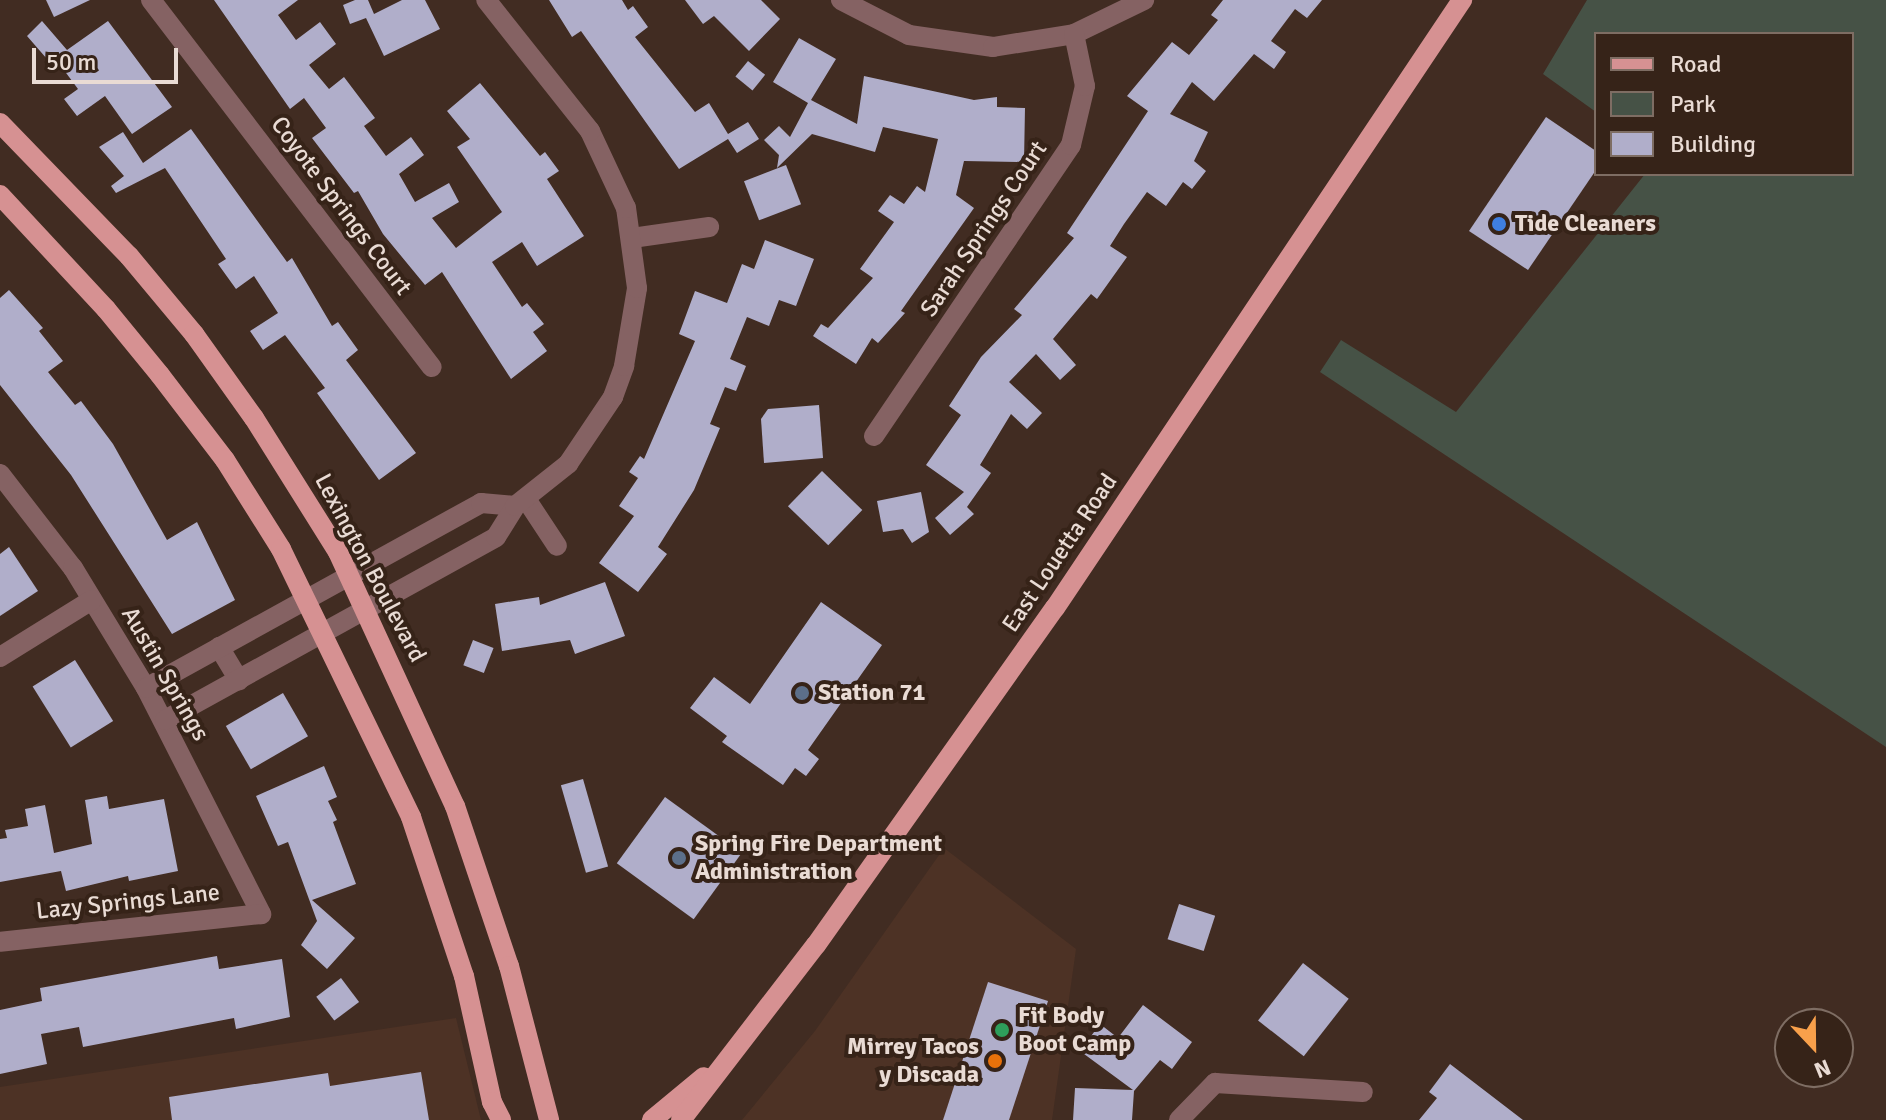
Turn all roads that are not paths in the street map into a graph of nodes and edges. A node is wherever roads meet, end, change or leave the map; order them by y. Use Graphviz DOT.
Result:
graph roads {
  1 [pos="151,0"];
  2 [pos="486,0"];
  3 [pos="841,0"];
  4 [pos="1144,0"];
  5 [pos="1462,0"];
  6 [pos="1074,34"];
  7 [pos="0,123"];
  8 [pos="0,195"];
  9 [pos="709,227"];
  10 [pos="632,238"];
  11 [pos="432,367"];
  12 [pos="874,436"];
  13 [pos="0,474"];
  14 [pos="520,502"];
  15 [pos="435,528"];
  16 [pos="557,546"];
  17 [pos="455,560"];
  18 [pos="350,575"];
  19 [pos="307,599"];
  20 [pos="92,600"];
  21 [pos="367,610"];
  22 [pos="324,633"];
  23 [pos="219,647"];
  24 [pos="0,657"];
  25 [pos="239,680"];
  26 [pos="146,688"];
  27 [pos="165,720"];
  28 [pos="261,914"];
  29 [pos="0,942"];
  30 [pos="735,1052"];
  31 [pos="539,1090"];
  32 [pos="1363,1092"];
  33 [pos="495,1114"];
  34 [pos="549,1120"];
  35 [pos="558,1120"];
  36 [pos="652,1120"];
  37 [pos="681,1120"];
  38 [pos="1179,1120"];
  1 -- 11 [label="street, Coyote Springs Court"];
  2 -- 10 [label="street"];
  3 -- 6 [label="street"];
  4 -- 6 [label="street"];
  5 -- 30 [label="main road, East Louetta Road"];
  6 -- 12 [label="street, Sarah Springs Court"];
  7 -- 18 [label="main road, Lexington Boulevard"];
  8 -- 19 [label="main road"];
  9 -- 10 [label="street"];
  10 -- 14 [label="street"];
  13 -- 20 [label="street, Austin Springs"];
  14 -- 15 [label="street"];
  14 -- 16 [label="street"];
  14 -- 17 [label="street"];
  15 -- 17 [label="street"];
  15 -- 18 [label="street"];
  17 -- 21 [label="street"];
  18 -- 19 [label="street"];
  18 -- 21 [label="main road, Lexington Boulevard"];
  19 -- 22 [label="main road"];
  19 -- 23 [label="street"];
  20 -- 24 [label="street"];
  20 -- 26 [label="street, Austin Springs"];
  21 -- 22 [label="street"];
  21 -- 31 [label="main road, Lexington Boulevard"];
  22 -- 25 [label="street"];
  22 -- 33 [label="main road"];
  23 -- 25 [label="street"];
  23 -- 26 [label="street"];
  25 -- 27 [label="street"];
  26 -- 27 [label="street, Austin Springs"];
  27 -- 28 [label="street, Austin Springs"];
  28 -- 29 [label="street, Lazy Springs Lane"];
  30 -- 36 [label="main road"];
  30 -- 37 [label="main road, East Louetta Road"];
  31 -- 34 [label="main road, Lexington Boulevard"];
  31 -- 35 [label="main road"];
  32 -- 38 [label="street"];
}
